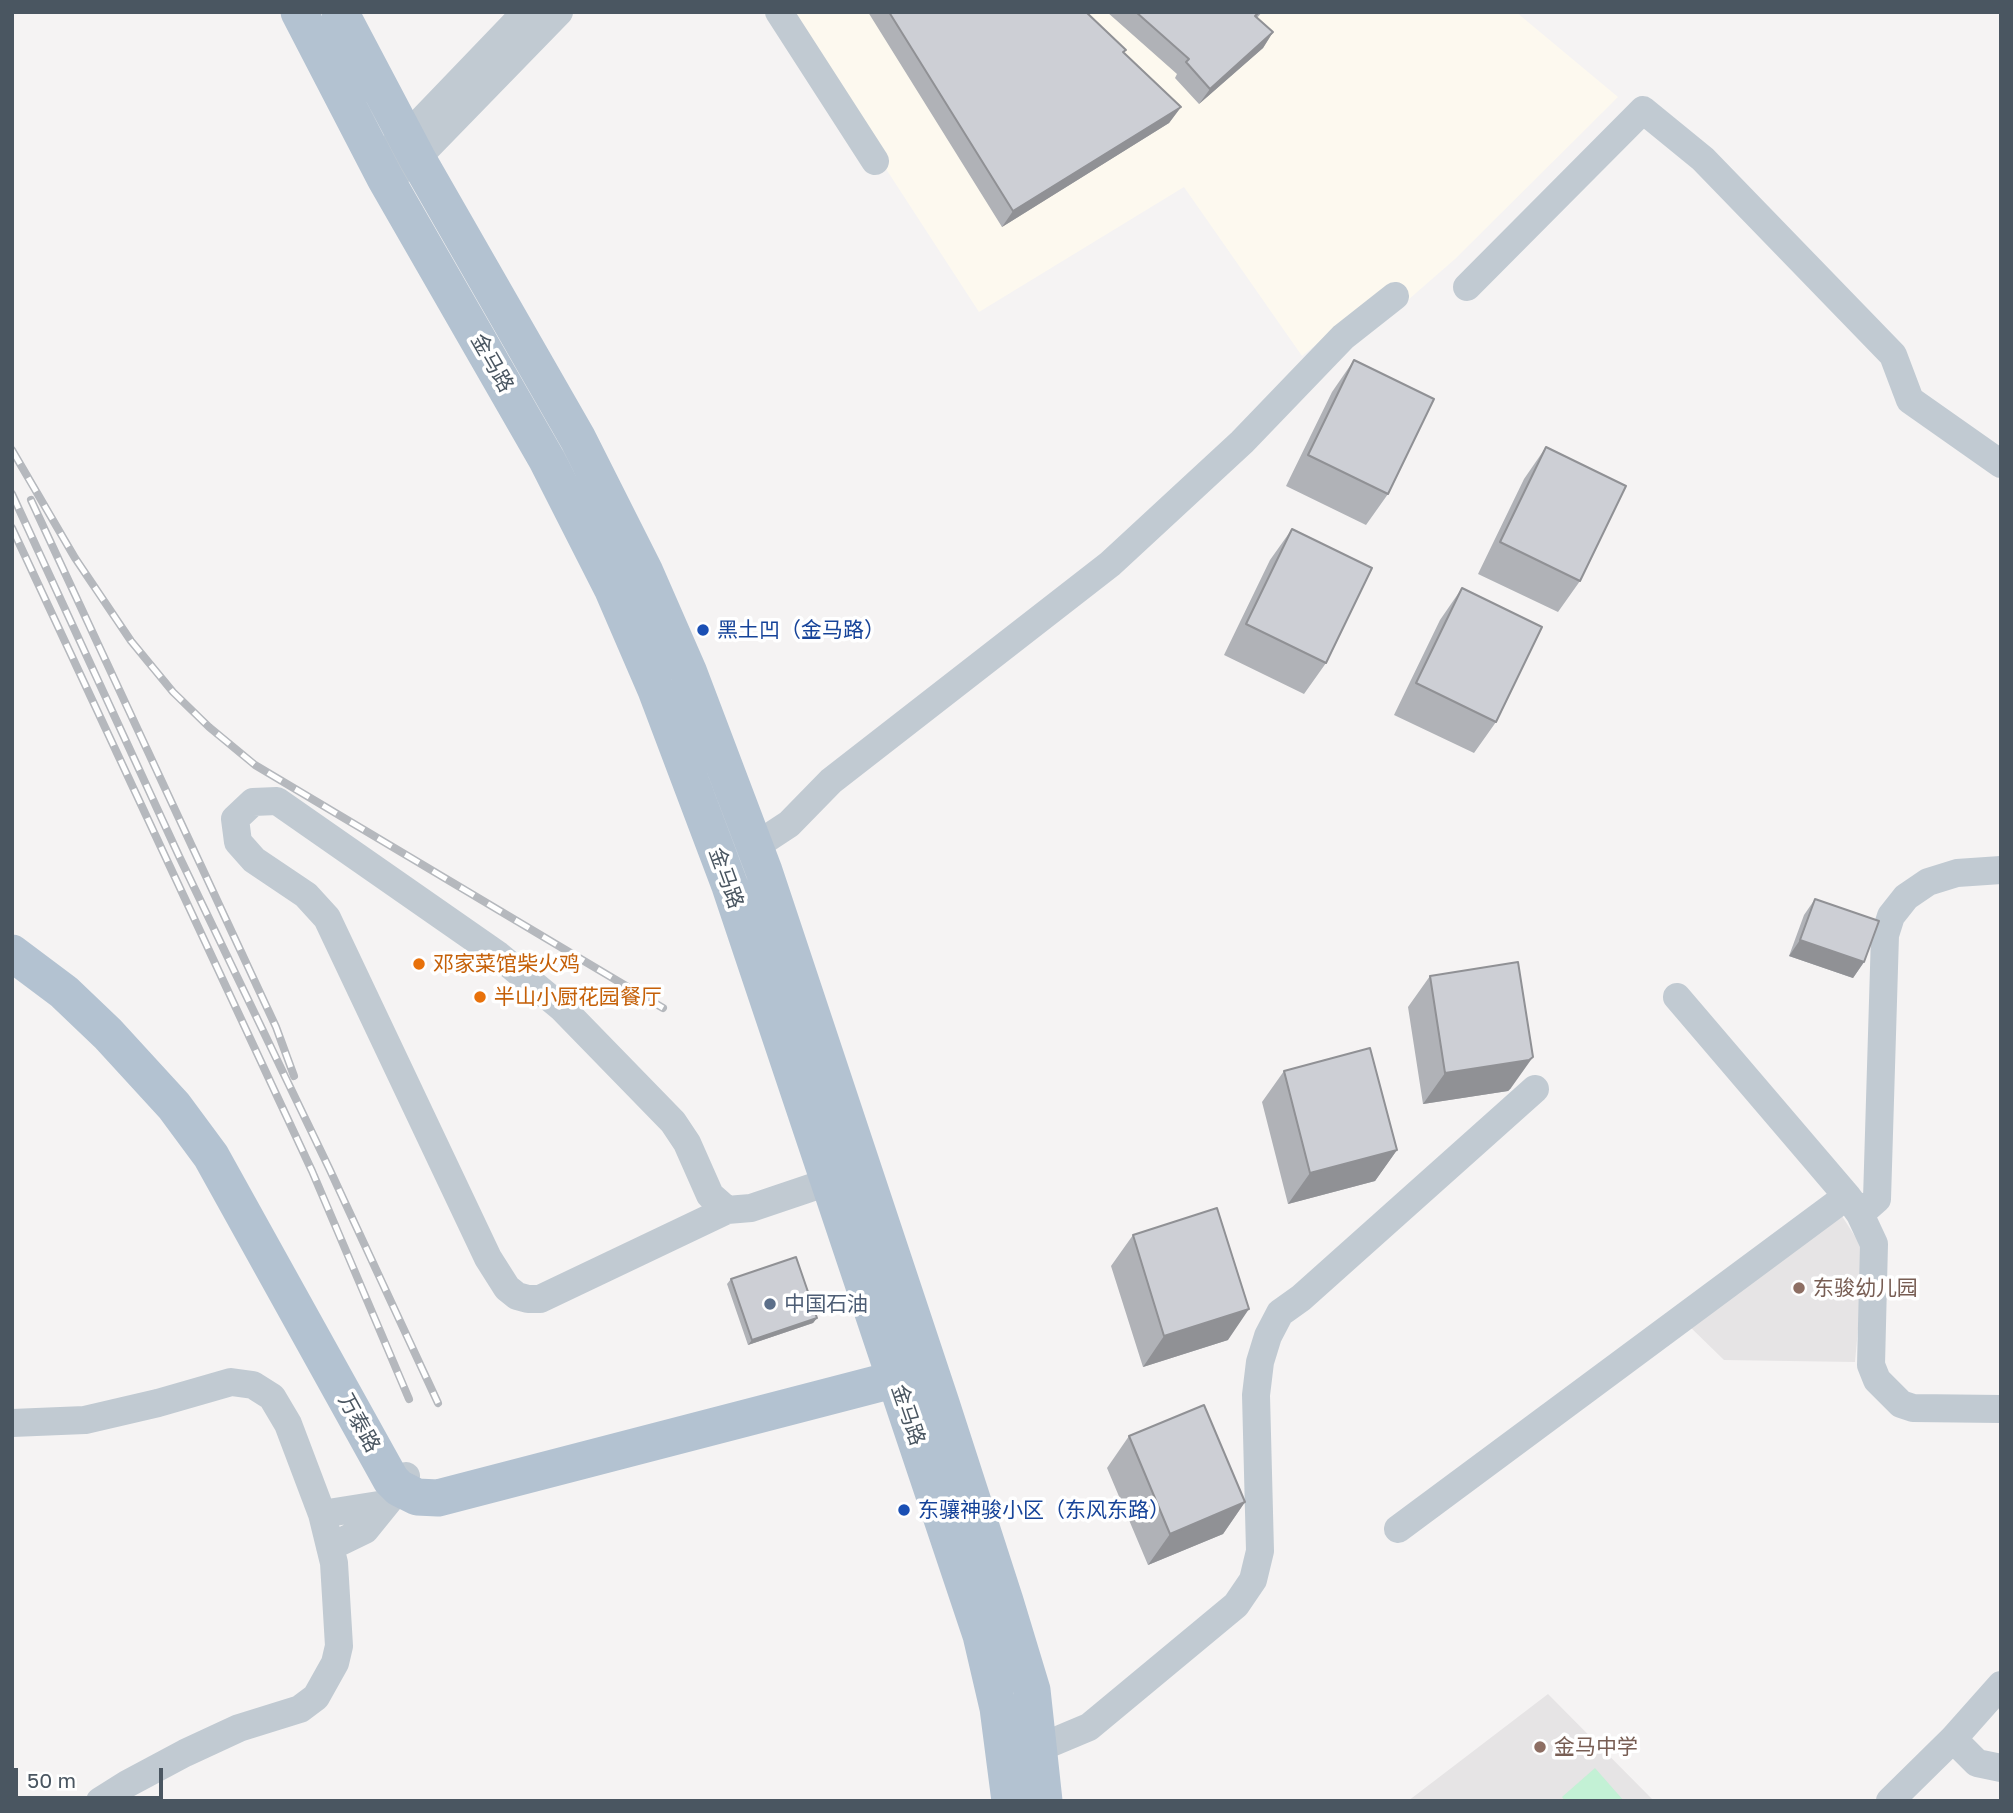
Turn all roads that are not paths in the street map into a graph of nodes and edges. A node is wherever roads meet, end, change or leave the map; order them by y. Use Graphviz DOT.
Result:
graph roads {
  1 [pos="299,12"];
  2 [pos="341,12"];
  3 [pos="526,12"];
  4 [pos="559,12"];
  5 [pos="779,12"];
  6 [pos="411,148"];
  7 [pos="875,161"];
  8 [pos="379,168"];
  9 [pos="1467,287"];
  10 [pos="1395,296"];
  11 [pos="2001,464"];
  12 [pos="754,847"];
  13 [pos="2001,870"];
  14 [pos="12,936"];
  15 [pos="12,953"];
  16 [pos="1677,997"];
  17 [pos="1535,1089"];
  18 [pos="828,1182"];
  19 [pos="1854,1205"];
  20 [pos="727,1210"];
  21 [pos="892,1370"];
  22 [pos="2001,1409"];
  23 [pos="12,1423"];
  24 [pos="397,1490"];
  25 [pos="322,1514"];
  26 [pos="1398,1530"];
  27 [pos="330,1547"];
  28 [pos="2001,1685"];
  29 [pos="1953,1740"];
  30 [pos="1039,1748"];
  31 [pos="2001,1768"];
  32 [pos="100,1801"];
  33 [pos="1010,1801"];
  34 [pos="1044,1801"];
  35 [pos="1890,1801"];
  1 -- 8 [label="main road, 金马路"];
  2 -- 6 [label="main road, 金马路"];
  3 -- 6 [label="street"];
  4 -- 6 [label="street"];
  5 -- 7 [label="street"];
  6 -- 8 [label="street"];
  6 -- 12 [label="main road, 金马路"];
  8 -- 18 [label="main road, 金马路"];
  9 -- 11 [label="street"];
  10 -- 12 [label="street"];
  12 -- 30 [label="main road, 金马路"];
  13 -- 19 [label="street"];
  14 -- 24 [label="main road, 万泰路"];
  15 -- 24 [label="main road, 万泰路"];
  16 -- 19 [label="street"];
  17 -- 30 [label="street"];
  18 -- 20 [label="street"];
  18 -- 21 [label="main road, 金马路"];
  19 -- 22 [label="street"];
  19 -- 26 [label="street"];
  20 -- 20 [label="street"];
  21 -- 24 [label="main road"];
  21 -- 33 [label="main road, 金马路"];
  23 -- 25 [label="street"];
  24 -- 25 [label="street"];
  24 -- 27 [label="street"];
  25 -- 27 [label="street"];
  27 -- 32 [label="street"];
  28 -- 29 [label="street"];
  29 -- 31 [label="street"];
  29 -- 35 [label="street"];
  30 -- 34 [label="main road, 金马路"];
}
